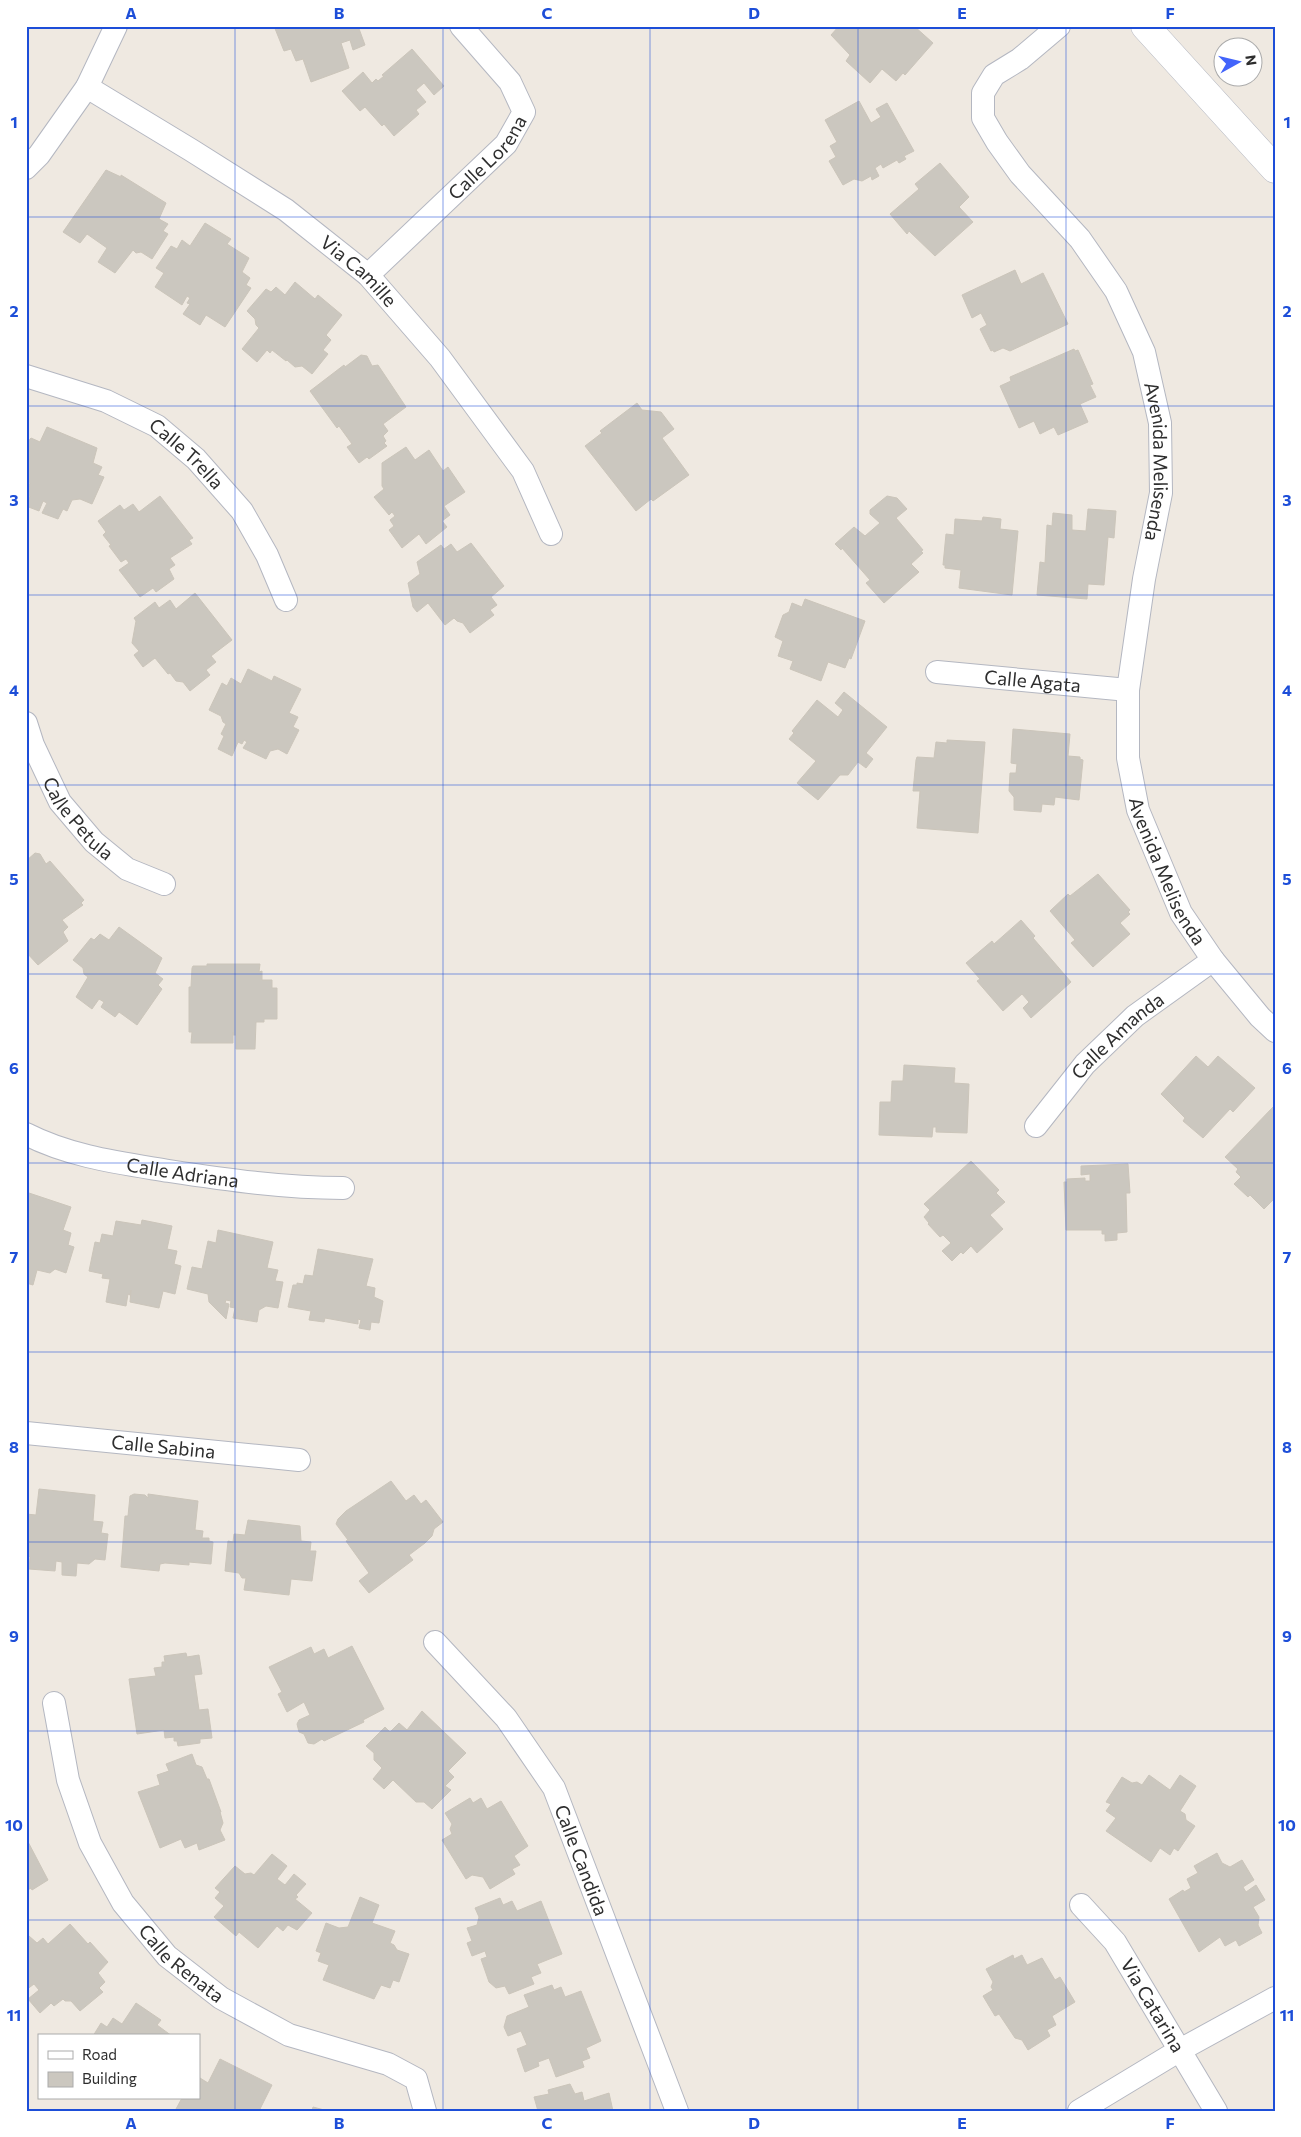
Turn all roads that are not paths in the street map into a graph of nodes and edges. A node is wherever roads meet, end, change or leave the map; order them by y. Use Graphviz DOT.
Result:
graph roads {
  1 [pos="116,26"];
  2 [pos="461,26"];
  3 [pos="1059,26"];
  4 [pos="1146,26"];
  5 [pos="87,87"];
  6 [pos="26,168"];
  7 [pos="1275,169"];
  8 [pos="368,275"];
  9 [pos="26,376"];
  10 [pos="551,534"];
  11 [pos="286,600"];
  12 [pos="937,672"];
  13 [pos="1128,690"];
  14 [pos="26,723"];
  15 [pos="164,884"];
  16 [pos="1213,960"];
  17 [pos="1275,1031"];
  18 [pos="1036,1126"];
  19 [pos="26,1134"];
  20 [pos="344,1188"];
  21 [pos="26,1433"];
  22 [pos="299,1460"];
  23 [pos="435,1642"];
  24 [pos="54,1703"];
  25 [pos="1081,1905"];
  26 [pos="1275,1998"];
  27 [pos="1180,2050"];
  28 [pos="424,2111"];
  29 [pos="676,2111"];
  30 [pos="1078,2111"];
  31 [pos="1216,2111"];
  1 -- 5 [label="street"];
  2 -- 8 [label="street, Calle Lorena"];
  3 -- 13 [label="street, Avenida Melisenda"];
  4 -- 7 [label="street"];
  5 -- 6 [label="street"];
  5 -- 8 [label="street, Via Camille"];
  8 -- 10 [label="street, Via Camille"];
  9 -- 11 [label="street, Calle Trella"];
  12 -- 13 [label="street, Calle Agata"];
  13 -- 16 [label="street, Avenida Melisenda"];
  14 -- 15 [label="street, Calle Petula"];
  16 -- 17 [label="street, Avenida Melisenda"];
  16 -- 18 [label="street, Calle Amanda"];
  19 -- 20 [label="street, Calle Adriana"];
  21 -- 22 [label="street, Calle Sabina"];
  23 -- 29 [label="street, Calle Candida"];
  24 -- 28 [label="street, Calle Renata"];
  25 -- 27 [label="street, Via Catarina"];
  26 -- 27 [label="street"];
  27 -- 30 [label="street"];
  27 -- 31 [label="street, Via Catarina"];
}
